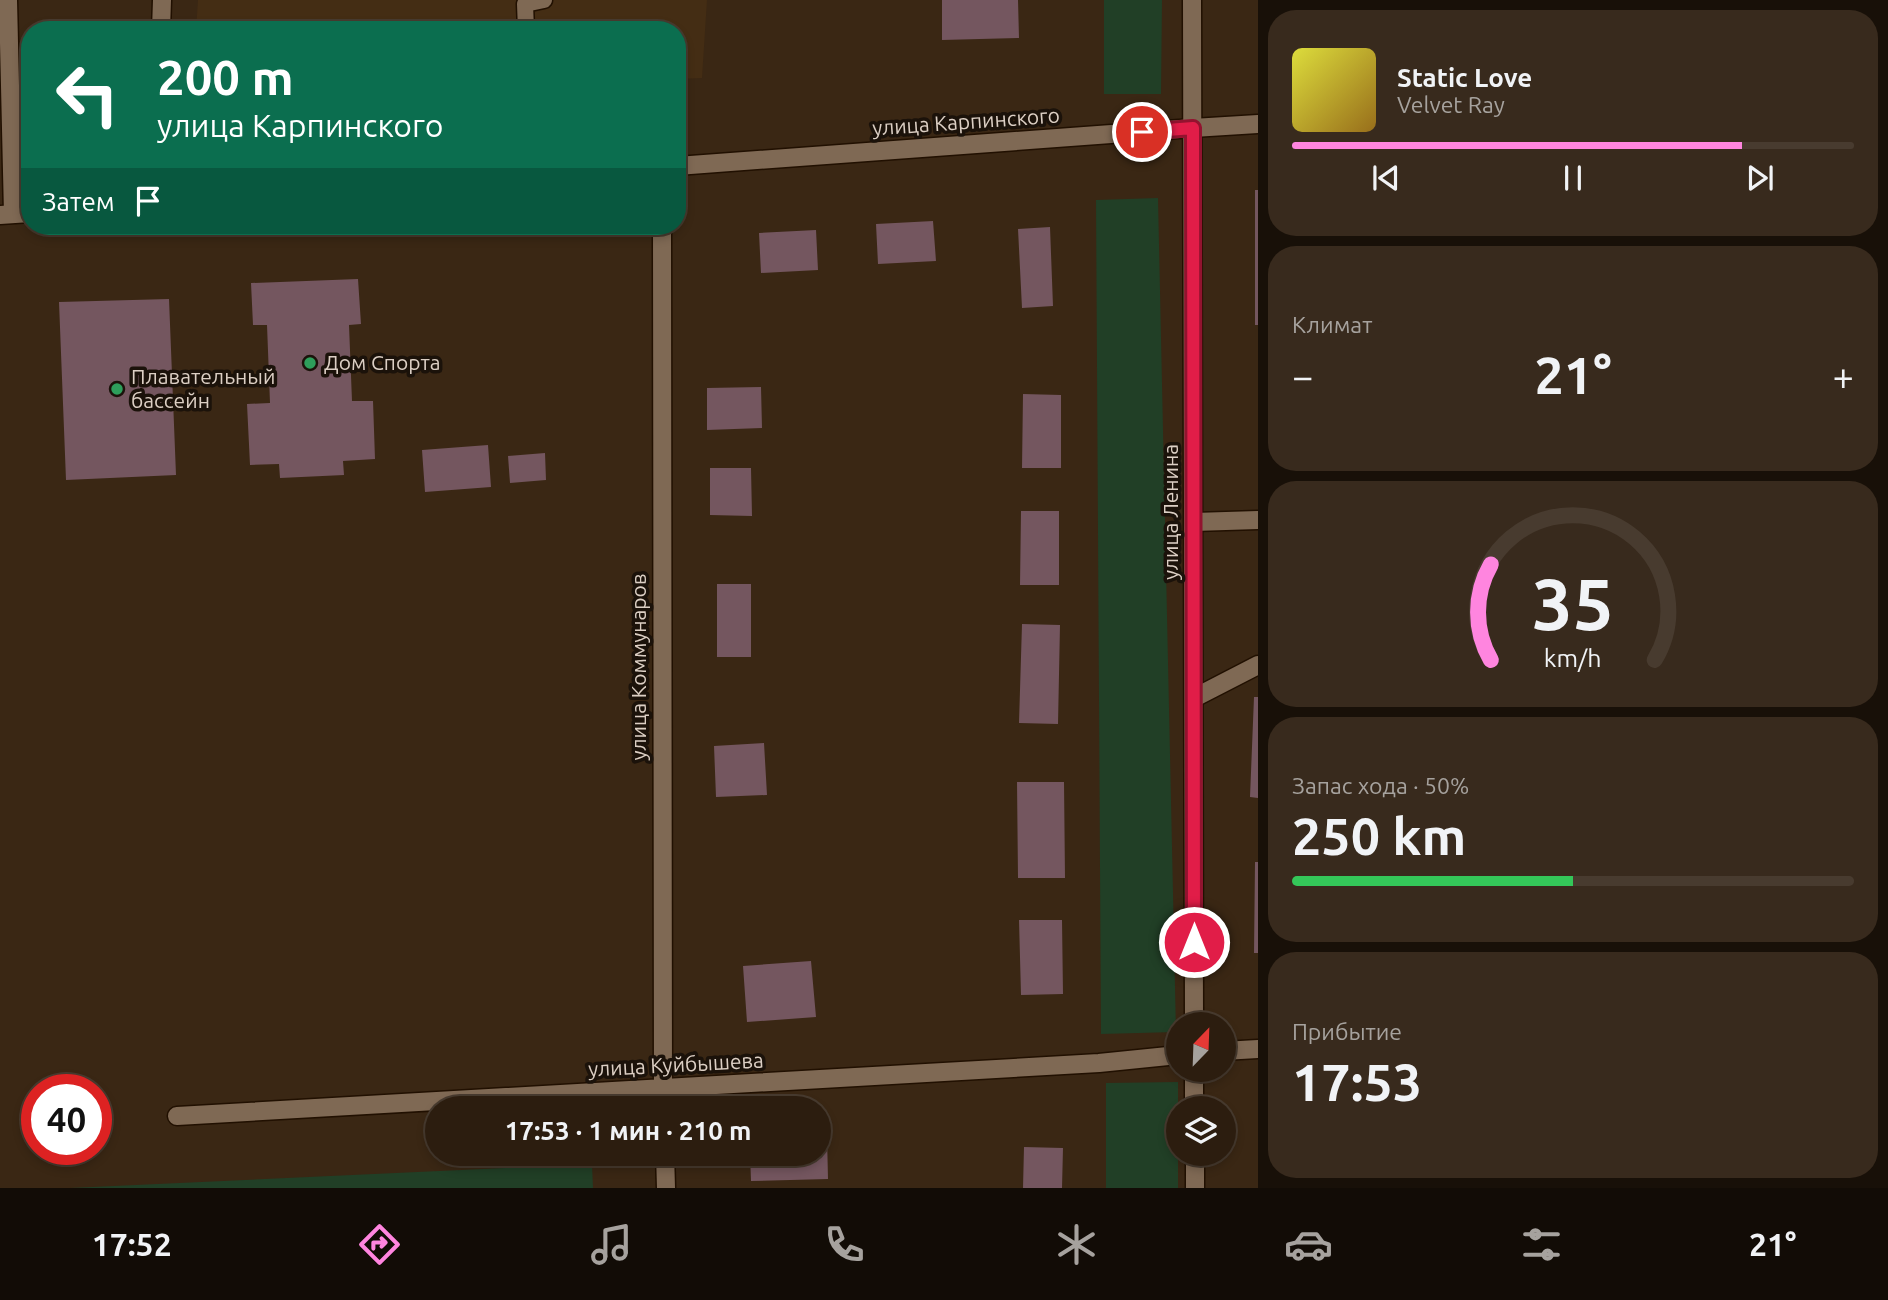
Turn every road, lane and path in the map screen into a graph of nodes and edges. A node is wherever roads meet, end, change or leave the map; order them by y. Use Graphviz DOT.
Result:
graph roads {
  1 [pos="8,0"];
  2 [pos="162,0"];
  3 [pos="544,0"];
  4 [pos="1192,0"];
  5 [pos="525,2"];
  6 [pos="161,21"];
  7 [pos="526,21"];
  8 [pos="1258,124"];
  9 [pos="1193,128"];
  10 [pos="686,165"];
  11 [pos="14,214"];
  12 [pos="662,235"];
  13 [pos="1258,520"];
  14 [pos="1194,522"];
  15 [pos="1258,666"];
  16 [pos="1194,698"];
  17 [pos="1194,1012"];
  18 [pos="1258,1049"];
  19 [pos="1236,1050"];
  20 [pos="1166,1056"];
  21 [pos="663,1088"];
  22 [pos="663,1096"];
  23 [pos="177,1116"];
  24 [pos="665,1166"];
  25 [pos="1195,1166"];
  26 [pos="666,1188"];
  27 [pos="1195,1188"];
  1 -- 11 [label="street"];
  2 -- 6 [label="street"];
  3 -- 5 [label="lane"];
  4 -- 9 [label="street, улица Ленина"];
  5 -- 7 [label="lane"];
  8 -- 9 [label="street, улица Карпинского"];
  9 -- 10 [label="street, улица Карпинского"];
  9 -- 14 [label="street, улица Ленина"];
  12 -- 21 [label="street, улица Коммунаров"];
  13 -- 14 [label="street"];
  14 -- 16 [label="street, улица Ленина"];
  15 -- 16 [label="street"];
  16 -- 17 [label="street, улица Ленина"];
  18 -- 19 [label="street"];
  20 -- 21 [label="street, улица Куйбышева"];
  21 -- 22 [label="street, улица Коммунаров"];
  21 -- 23 [label="street, улица Куйбышева"];
  24 -- 26 [label="street"];
  25 -- 27 [label="street"];
}
